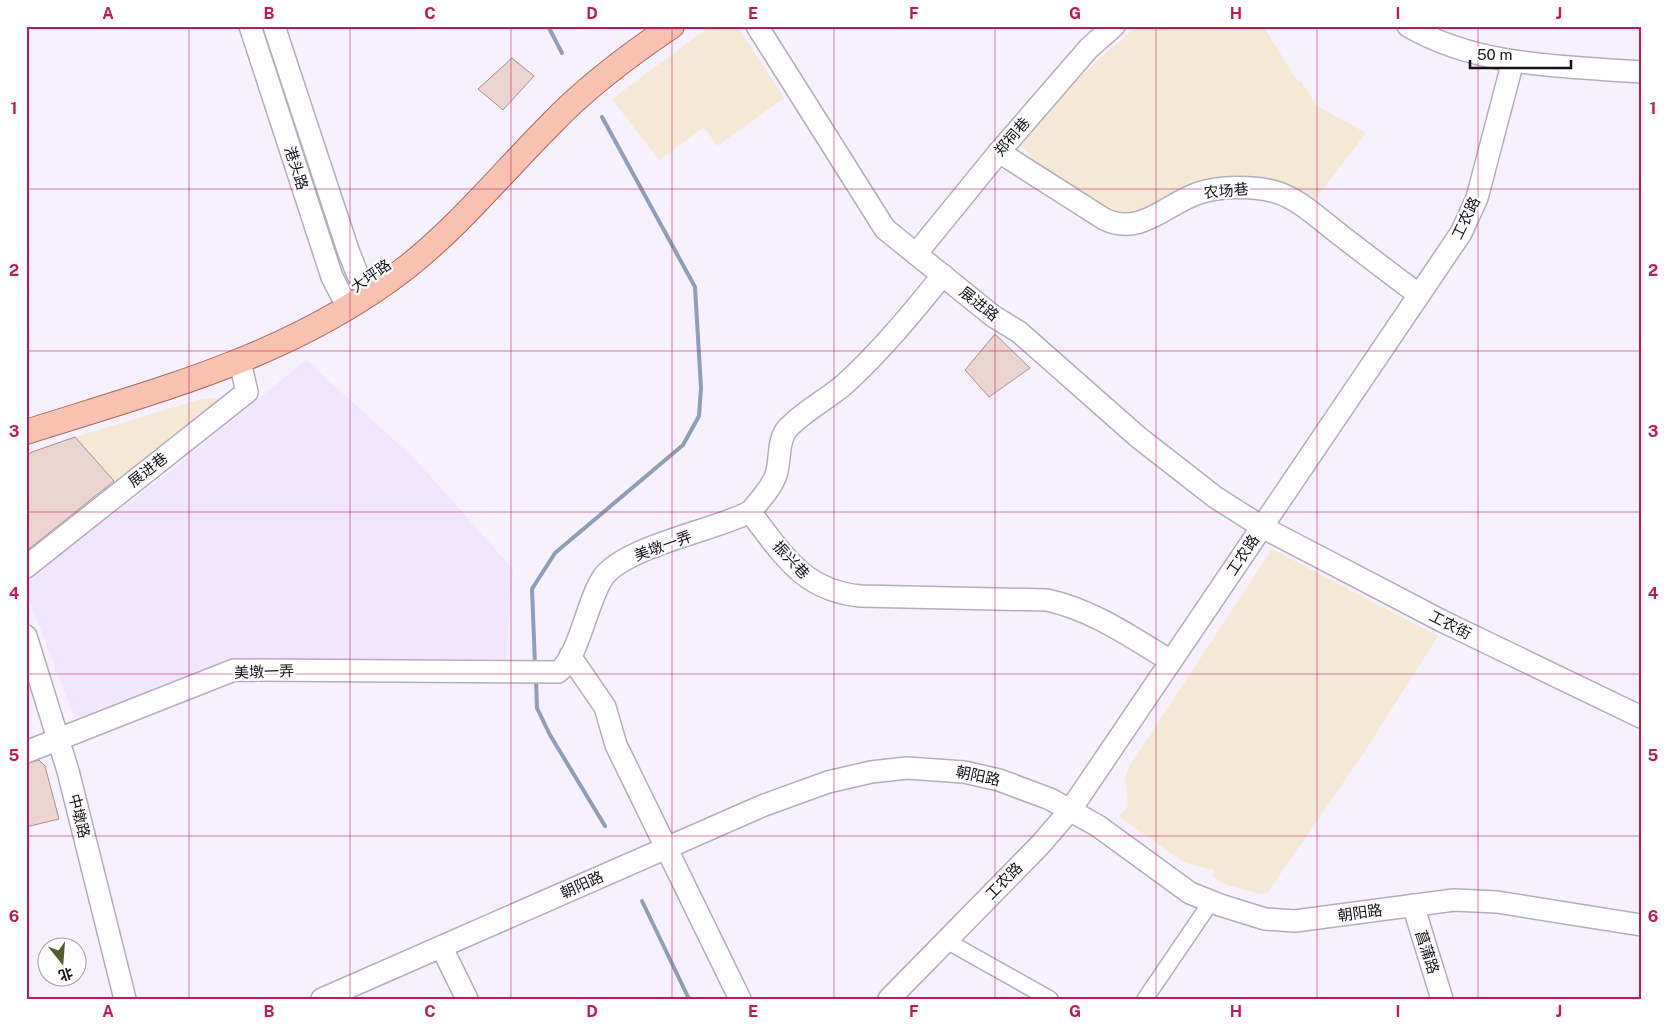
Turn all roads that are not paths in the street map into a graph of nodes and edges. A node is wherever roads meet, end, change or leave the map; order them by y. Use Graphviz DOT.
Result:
graph roads {
  1 [pos="250,26"];
  2 [pos="274,26"];
  3 [pos="649,26"];
  4 [pos="672,26"];
  5 [pos="757,26"];
  6 [pos="1114,26"];
  7 [pos="1408,26"];
  8 [pos="1513,61"];
  9 [pos="1641,72"];
  10 [pos="593,76"];
  11 [pos="999,152"];
  12 [pos="916,254"];
  13 [pos="944,275"];
  14 [pos="365,289"];
  15 [pos="1418,294"];
  16 [pos="345,302"];
  17 [pos="240,362"];
  18 [pos="26,417"];
  19 [pos="26,432"];
  20 [pos="750,512"];
  21 [pos="1262,527"];
  22 [pos="26,567"];
  23 [pos="26,636"];
  24 [pos="570,656"];
  25 [pos="1171,661"];
  26 [pos="1641,717"];
  27 [pos="58,740"];
  28 [pos="26,752"];
  29 [pos="1071,809"];
  30 [pos="665,848"];
  31 [pos="1211,902"];
  32 [pos="1413,905"];
  33 [pos="1641,924"];
  34 [pos="945,940"];
  35 [pos="442,948"];
  36 [pos="125,999"];
  37 [pos="322,999"];
  38 [pos="467,999"];
  39 [pos="740,999"];
  40 [pos="889,999"];
  41 [pos="1050,999"];
  42 [pos="1145,999"];
  43 [pos="1442,999"];
  1 -- 16 [label="street, 港头路"];
  2 -- 14 [label="street, 港头路"];
  3 -- 10 [label="main road, 大坪路"];
  4 -- 10 [label="main road"];
  5 -- 12 [label="street, 展进路"];
  6 -- 11 [label="street, 郑祠巷"];
  7 -- 8 [label="street"];
  8 -- 9 [label="street"];
  8 -- 15 [label="street, 工农路"];
  10 -- 14 [label="main road, 大坪路"];
  11 -- 12 [label="street, 郑祠巷"];
  11 -- 15 [label="street, 农场巷"];
  12 -- 13 [label="street, 展进路"];
  13 -- 20 [label="street"];
  13 -- 21 [label="street, 展进路"];
  14 -- 16 [label="main road, 大坪路"];
  15 -- 21 [label="street, 工农路"];
  16 -- 17 [label="main road"];
  16 -- 18 [label="main road, 大坪路"];
  17 -- 19 [label="main road"];
  17 -- 22 [label="street, 展进巷"];
  20 -- 24 [label="street, 美墩一弄"];
  20 -- 25 [label="street, 振兴巷"];
  21 -- 25 [label="street, 工农路"];
  21 -- 26 [label="street, 工农街"];
  23 -- 27 [label="street, 中墩路"];
  24 -- 27 [label="street, 美墩一弄"];
  24 -- 30 [label="street"];
  25 -- 29 [label="street, 工农路"];
  27 -- 28 [label="street, 美墩一弄"];
  27 -- 36 [label="street, 中墩路"];
  29 -- 30 [label="street, 朝阳路"];
  29 -- 31 [label="street, 朝阳路"];
  29 -- 34 [label="street, 工农路"];
  30 -- 35 [label="street, 朝阳路"];
  30 -- 39 [label="street"];
  31 -- 32 [label="street, 朝阳路"];
  31 -- 42 [label="street"];
  32 -- 33 [label="street, 朝阳路"];
  32 -- 43 [label="street, 菖蒲路"];
  34 -- 40 [label="street, 工农路"];
  34 -- 41 [label="street"];
  35 -- 37 [label="street, 朝阳路"];
  35 -- 38 [label="street"];
}
